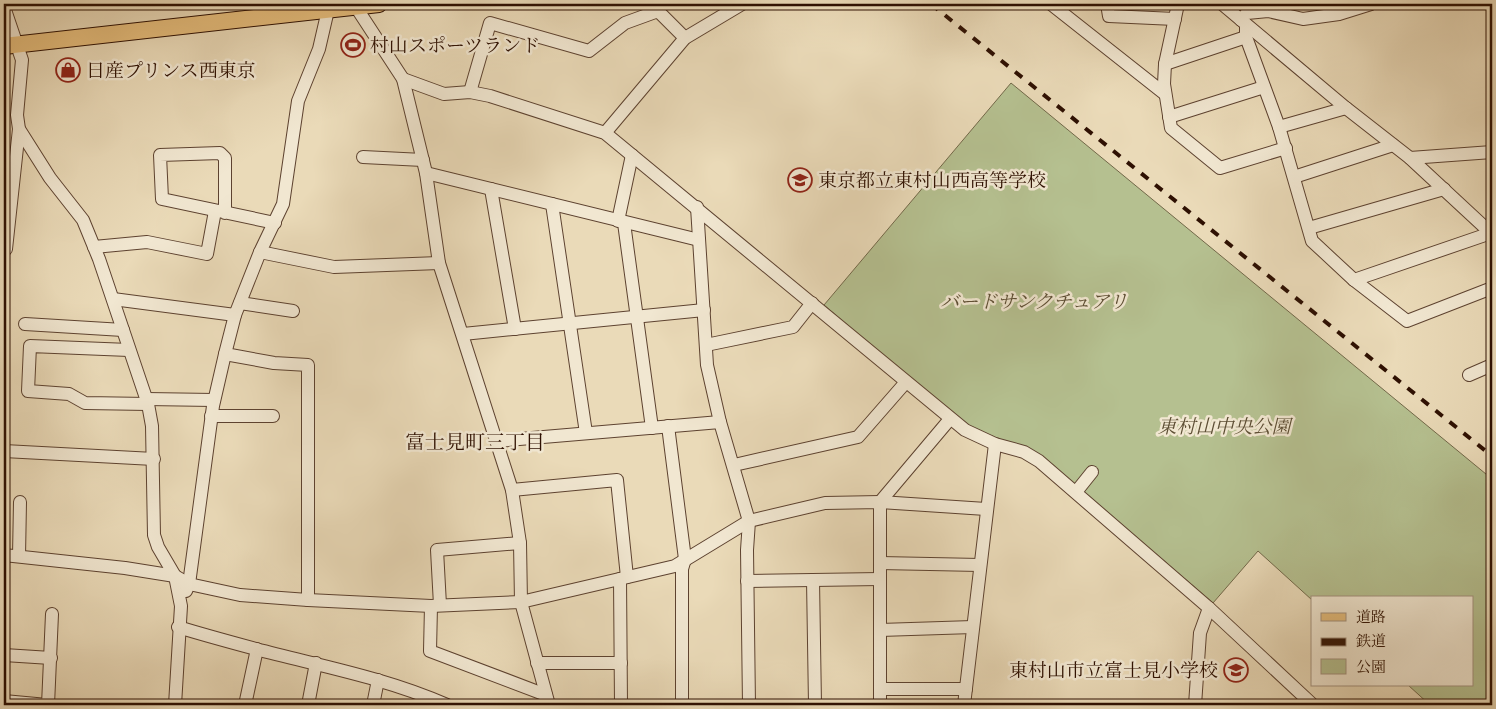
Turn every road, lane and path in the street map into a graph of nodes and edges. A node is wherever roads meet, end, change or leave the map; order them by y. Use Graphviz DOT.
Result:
graph roads {
  1 [pos="379,4"];
  2 [pos="742,4"];
  3 [pos="1051,4"];
  4 [pos="1107,4"];
  5 [pos="1178,4"];
  6 [pos="1222,4"];
  7 [pos="1371,4"];
  8 [pos="355,5"];
  9 [pos="4,7"];
  10 [pos="1338,9"];
  11 [pos="328,10"];
  12 [pos="1284,10"];
  13 [pos="1175,19"];
  14 [pos="1245,20"];
  15 [pos="685,38"];
  16 [pos="10,46"];
  17 [pos="1165,64"];
  18 [pos="403,79"];
  19 [pos="1264,87"];
  20 [pos="470,92"];
  21 [pos="1165,94"];
  22 [pos="1346,108"];
  23 [pos="1169,117"];
  24 [pos="1279,127"];
  25 [pos="19,129"];
  26 [pos="605,133"];
  27 [pos="1393,145"];
  28 [pos="1286,148"];
  29 [pos="1492,152"];
  30 [pos="632,155"];
  31 [pos="363,158"];
  32 [pos="1410,158"];
  33 [pos="423,160"];
  34 [pos="426,173"];
  35 [pos="1294,176"];
  36 [pos="491,189"];
  37 [pos="1444,189"];
  38 [pos="552,204"];
  39 [pos="697,207"];
  40 [pos="220,212"];
  41 [pos="621,222"];
  42 [pos="275,223"];
  43 [pos="1309,228"];
  44 [pos="1492,234"];
  45 [pos="699,240"];
  46 [pos="94,247"];
  47 [pos="6,249"];
  48 [pos="260,252"];
  49 [pos="439,263"];
  50 [pos="1354,280"];
  51 [pos="1492,288"];
  52 [pos="112,300"];
  53 [pos="812,303"];
  54 [pos="237,309"];
  55 [pos="704,310"];
  56 [pos="292,312"];
  57 [pos="638,317"];
  58 [pos="570,323"];
  59 [pos="24,324"];
  60 [pos="515,329"];
  61 [pos="123,330"];
  62 [pos="463,334"];
  63 [pos="706,346"];
  64 [pos="129,350"];
  65 [pos="225,354"];
  66 [pos="1492,366"];
  67 [pos="1469,375"];
  68 [pos="906,382"];
  69 [pos="214,400"];
  70 [pos="147,402"];
  71 [pos="211,416"];
  72 [pos="273,416"];
  73 [pos="950,419"];
  74 [pos="720,422"];
  75 [pos="668,426"];
  76 [pos="652,428"];
  77 [pos="586,433"];
  78 [pos="497,441"];
  79 [pos="995,444"];
  80 [pos="4,451"];
  81 [pos="154,459"];
  82 [pos="734,465"];
  83 [pos="1092,472"];
  84 [pos="512,490"];
  85 [pos="1076,492"];
  86 [pos="20,502"];
  87 [pos="880,502"];
  88 [pos="986,509"];
  89 [pos="749,521"];
  90 [pos="520,543"];
  91 [pos="4,555"];
  92 [pos="19,556"];
  93 [pos="685,559"];
  94 [pos="880,563"];
  95 [pos="980,565"];
  96 [pos="175,576"];
  97 [pos="623,578"];
  98 [pos="880,579"];
  99 [pos="814,580"];
  100 [pos="747,581"];
  101 [pos="189,584"];
  102 [pos="308,600"];
  103 [pos="521,602"];
  104 [pos="436,605"];
  105 [pos="180,606"];
  106 [pos="1209,608"];
  107 [pos="52,614"];
  108 [pos="178,627"];
  109 [pos="973,627"];
  110 [pos="880,630"];
  111 [pos="257,650"];
  112 [pos="4,654"];
  113 [pos="51,658"];
  114 [pos="316,663"];
  115 [pos="537,663"];
  116 [pos="621,663"];
  117 [pos="378,680"];
  118 [pos="880,689"];
  119 [pos="966,689"];
  120 [pos="548,700"];
  121 [pos="4,701"];
  122 [pos="442,704"];
  123 [pos="48,705"];
  124 [pos="175,705"];
  125 [pos="245,705"];
  126 [pos="308,705"];
  127 [pos="373,705"];
  128 [pos="621,705"];
  129 [pos="682,705"];
  130 [pos="749,705"];
  131 [pos="815,705"];
  132 [pos="880,705"];
  133 [pos="964,705"];
  134 [pos="1195,705"];
  135 [pos="1313,705"];
  1 -- 8 [label="main road"];
  2 -- 15 [label="street"];
  3 -- 21 [label="street"];
  4 -- 13 [label="street"];
  5 -- 13 [label="street"];
  6 -- 14 [label="street"];
  7 -- 10 [label="street"];
  8 -- 11 [label="main road"];
  8 -- 18 [label="street"];
  9 -- 16 [label="street"];
  10 -- 12 [label="street"];
  11 -- 16 [label="main road"];
  11 -- 42 [label="street"];
  12 -- 14 [label="street"];
  13 -- 17 [label="street"];
  14 -- 17 [label="street"];
  14 -- 19 [label="street"];
  14 -- 22 [label="street"];
  15 -- 20 [label="street"];
  15 -- 26 [label="street"];
  16 -- 25 [label="street"];
  17 -- 21 [label="street"];
  18 -- 20 [label="street"];
  18 -- 33 [label="street"];
  19 -- 23 [label="street"];
  19 -- 24 [label="street"];
  20 -- 26 [label="street"];
  21 -- 23 [label="street"];
  22 -- 24 [label="street"];
  22 -- 27 [label="street"];
  23 -- 28 [label="street"];
  24 -- 28 [label="street"];
  25 -- 46 [label="street"];
  25 -- 47 [label="street"];
  26 -- 30 [label="street"];
  27 -- 32 [label="street"];
  27 -- 35 [label="street"];
  28 -- 35 [label="street"];
  29 -- 32 [label="street"];
  30 -- 39 [label="street"];
  30 -- 41 [label="street"];
  31 -- 33 [label="street"];
  32 -- 37 [label="street"];
  33 -- 34 [label="street"];
  34 -- 36 [label="street"];
  34 -- 49 [label="street"];
  35 -- 43 [label="street"];
  36 -- 38 [label="street"];
  36 -- 60 [label="street"];
  37 -- 43 [label="street"];
  37 -- 44 [label="street"];
  38 -- 41 [label="street"];
  38 -- 58 [label="street"];
  39 -- 45 [label="street"];
  39 -- 53 [label="street"];
  40 -- 40 [label="street"];
  40 -- 42 [label="street"];
  40 -- 46 [label="street"];
  41 -- 45 [label="street"];
  41 -- 57 [label="street"];
  42 -- 48 [label="street"];
  43 -- 50 [label="street"];
  44 -- 50 [label="street"];
  45 -- 55 [label="street"];
  46 -- 52 [label="street"];
  48 -- 49 [label="street"];
  48 -- 54 [label="street"];
  49 -- 62 [label="street"];
  50 -- 51 [label="street"];
  52 -- 54 [label="street"];
  52 -- 61 [label="street"];
  53 -- 63 [label="street"];
  53 -- 68 [label="street"];
  54 -- 56 [label="street"];
  54 -- 65 [label="street"];
  55 -- 57 [label="street"];
  55 -- 63 [label="street"];
  57 -- 58 [label="street"];
  57 -- 76 [label="street"];
  58 -- 60 [label="street"];
  58 -- 77 [label="street"];
  59 -- 61 [label="street"];
  60 -- 62 [label="street"];
  61 -- 64 [label="street"];
  62 -- 78 [label="street"];
  63 -- 74 [label="street"];
  64 -- 70 [label="street"];
  64 -- 70 [label="street"];
  65 -- 69 [label="street"];
  65 -- 102 [label="street"];
  66 -- 67 [label="street"];
  68 -- 73 [label="street"];
  68 -- 82 [label="street"];
  69 -- 70 [label="street"];
  69 -- 71 [label="street"];
  70 -- 81 [label="street"];
  71 -- 72 [label="street"];
  71 -- 101 [label="street"];
  73 -- 79 [label="street"];
  73 -- 87 [label="street"];
  74 -- 75 [label="street"];
  74 -- 82 [label="street"];
  75 -- 76 [label="street"];
  75 -- 93 [label="street"];
  76 -- 77 [label="street"];
  77 -- 78 [label="street"];
  78 -- 84 [label="street"];
  79 -- 85 [label="street"];
  79 -- 88 [label="street"];
  80 -- 81 [label="street"];
  81 -- 96 [label="street"];
  82 -- 89 [label="street"];
  83 -- 85 [label="street"];
  84 -- 90 [label="street"];
  84 -- 97 [label="street"];
  85 -- 106 [label="street"];
  86 -- 92 [label="street"];
  87 -- 88 [label="street"];
  87 -- 89 [label="street"];
  87 -- 94 [label="street"];
  88 -- 95 [label="street"];
  89 -- 93 [label="street"];
  89 -- 100 [label="street"];
  90 -- 103 [label="street"];
  90 -- 104 [label="street"];
  91 -- 92 [label="street"];
  92 -- 96 [label="street"];
  93 -- 97 [label="street"];
  93 -- 129 [label="street"];
  94 -- 95 [label="street"];
  94 -- 98 [label="street"];
  95 -- 109 [label="street"];
  96 -- 101 [label="street"];
  96 -- 105 [label="street"];
  97 -- 103 [label="street"];
  97 -- 116 [label="street"];
  98 -- 99 [label="street"];
  98 -- 110 [label="street"];
  99 -- 100 [label="street"];
  99 -- 131 [label="street"];
  100 -- 130 [label="street"];
  101 -- 102 [label="street"];
  101 -- 105 [label="street"];
  102 -- 104 [label="street"];
  103 -- 104 [label="street"];
  103 -- 115 [label="street"];
  104 -- 120 [label="street"];
  105 -- 108 [label="street"];
  106 -- 134 [label="street"];
  106 -- 135 [label="street"];
  107 -- 113 [label="street"];
  108 -- 111 [label="street"];
  108 -- 124 [label="street"];
  109 -- 110 [label="street"];
  109 -- 119 [label="street"];
  110 -- 118 [label="street"];
  111 -- 114 [label="street"];
  111 -- 125 [label="street"];
  112 -- 113 [label="street"];
  113 -- 123 [label="street"];
  114 -- 117 [label="street"];
  114 -- 126 [label="street"];
  115 -- 116 [label="street"];
  115 -- 120 [label="street"];
  116 -- 128 [label="street"];
  117 -- 122 [label="street"];
  117 -- 127 [label="street"];
  118 -- 119 [label="street"];
  118 -- 132 [label="street"];
  119 -- 133 [label="street"];
  121 -- 123 [label="street"];
}
